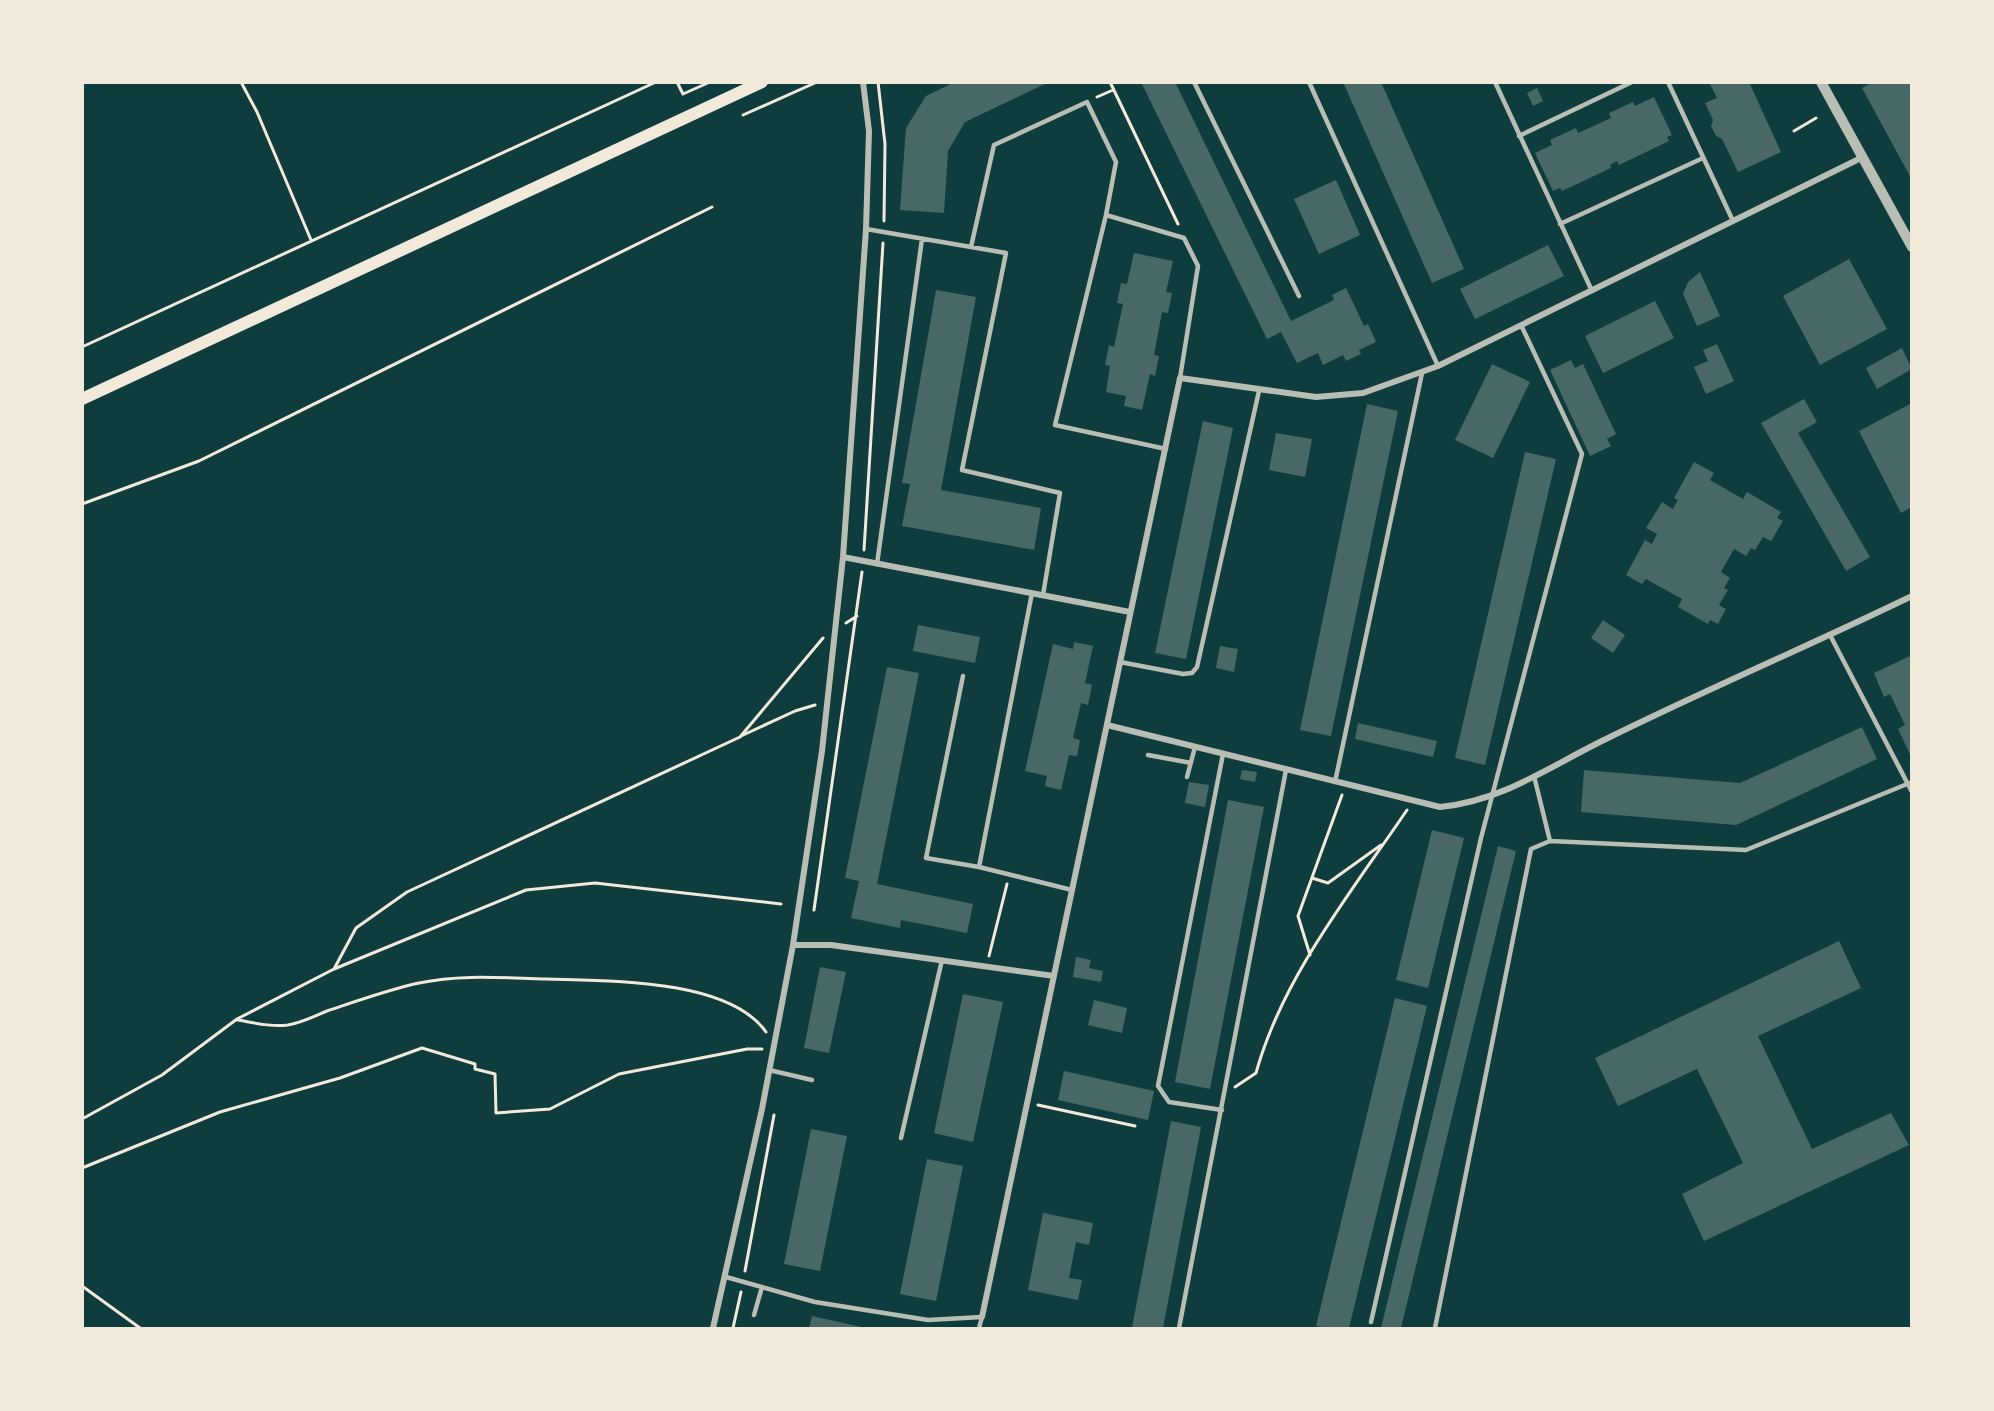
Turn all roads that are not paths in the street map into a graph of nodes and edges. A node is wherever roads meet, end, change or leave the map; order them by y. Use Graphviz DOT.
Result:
graph roads {
  1 [pos="762,82"];
  2 [pos="863,82"];
  3 [pos="1194,82"];
  4 [pos="1309,82"];
  5 [pos="1495,82"];
  6 [pos="1632,82"];
  7 [pos="1668,82"];
  8 [pos="1821,82"];
  9 [pos="1519,136"];
  10 [pos="1863,157"];
  11 [pos="1703,158"];
  12 [pos="1106,215"];
  13 [pos="1733,221"];
  14 [pos="1560,224"];
  15 [pos="866,229"];
  16 [pos="922,239"];
  17 [pos="971,247"];
  18 [pos="1911,247"];
  19 [pos="1592,291"];
  20 [pos="1299,296"];
  21 [pos="1521,325"];
  22 [pos="1438,366"];
  23 [pos="1422,373"];
  24 [pos="1180,378"];
  25 [pos="1259,391"];
  26 [pos="82,399"];
  27 [pos="1166,449"];
  28 [pos="843,558"];
  29 [pos="877,564"];
  30 [pos="1032,593"];
  31 [pos="1043,596"];
  32 [pos="1911,596"];
  33 [pos="1130,612"];
  34 [pos="1830,635"];
  35 [pos="1120,662"];
  36 [pos="963,676"];
  37 [pos="1107,725"];
  38 [pos="1195,747"];
  39 [pos="1223,754"];
  40 [pos="1148,755"];
  41 [pos="1191,763"];
  42 [pos="1286,770"];
  43 [pos="1534,776"];
  44 [pos="1187,777"];
  45 [pos="1335,782"];
  46 [pos="1909,782"];
  47 [pos="1911,792"];
  48 [pos="1492,798"];
  49 [pos="1550,841"];
  50 [pos="979,867"];
  51 [pos="1072,890"];
  52 [pos="793,945"];
  53 [pos="942,960"];
  54 [pos="1054,976"];
  55 [pos="769,1070"];
  56 [pos="812,1080"];
  57 [pos="1222,1110"];
  58 [pos="901,1138"];
  59 [pos="726,1276"];
  60 [pos="762,1287"];
  61 [pos="754,1315"];
  62 [pos="982,1317"];
  63 [pos="1371,1322"];
  64 [pos="713,1329"];
  65 [pos="979,1329"];
  66 [pos="1179,1329"];
  67 [pos="1435,1329"];
  1 -- 26 [label="main road"];
  2 -- 15 [label="street"];
  3 -- 20 [label="lane"];
  4 -- 22 [label="lane"];
  5 -- 9 [label="lane"];
  6 -- 9 [label="lane"];
  7 -- 11 [label="lane"];
  8 -- 10 [label="street"];
  9 -- 14 [label="lane"];
  10 -- 13 [label="street"];
  10 -- 18 [label="street"];
  11 -- 13 [label="lane"];
  11 -- 14 [label="lane"];
  12 -- 17 [label="lane"];
  12 -- 24 [label="lane"];
  12 -- 27 [label="lane"];
  13 -- 19 [label="street"];
  14 -- 19 [label="lane"];
  15 -- 16 [label="lane"];
  15 -- 28 [label="street"];
  16 -- 17 [label="lane"];
  16 -- 29 [label="lane"];
  17 -- 31 [label="lane"];
  19 -- 21 [label="street"];
  21 -- 22 [label="street"];
  21 -- 48 [label="lane"];
  22 -- 23 [label="street"];
  23 -- 25 [label="street"];
  23 -- 45 [label="lane"];
  24 -- 25 [label="street"];
  24 -- 27 [label="street"];
  25 -- 35 [label="lane"];
  27 -- 33 [label="street"];
  28 -- 29 [label="street"];
  28 -- 52 [label="street"];
  29 -- 30 [label="street"];
  30 -- 31 [label="street"];
  30 -- 50 [label="lane"];
  31 -- 33 [label="street"];
  32 -- 34 [label="street"];
  33 -- 35 [label="street"];
  34 -- 43 [label="street"];
  34 -- 46 [label="lane"];
  35 -- 37 [label="street"];
  36 -- 50 [label="lane"];
  37 -- 38 [label="street"];
  37 -- 51 [label="street"];
  38 -- 39 [label="street"];
  38 -- 41 [label="lane"];
  39 -- 42 [label="street"];
  39 -- 57 [label="lane"];
  40 -- 41 [label="lane"];
  41 -- 44 [label="lane"];
  42 -- 45 [label="street"];
  42 -- 57 [label="lane"];
  43 -- 48 [label="street"];
  43 -- 49 [label="lane"];
  45 -- 48 [label="street"];
  46 -- 47 [label="lane"];
  46 -- 49 [label="lane"];
  48 -- 63 [label="lane"];
  49 -- 67 [label="lane"];
  50 -- 51 [label="lane"];
  51 -- 54 [label="street"];
  52 -- 53 [label="street"];
  52 -- 55 [label="street"];
  53 -- 54 [label="street"];
  53 -- 58 [label="lane"];
  54 -- 62 [label="street"];
  55 -- 56 [label="lane"];
  55 -- 59 [label="street"];
  57 -- 66 [label="lane"];
  59 -- 60 [label="lane"];
  59 -- 64 [label="street"];
  60 -- 61 [label="lane"];
  60 -- 62 [label="lane"];
  62 -- 65 [label="lane"];
}
